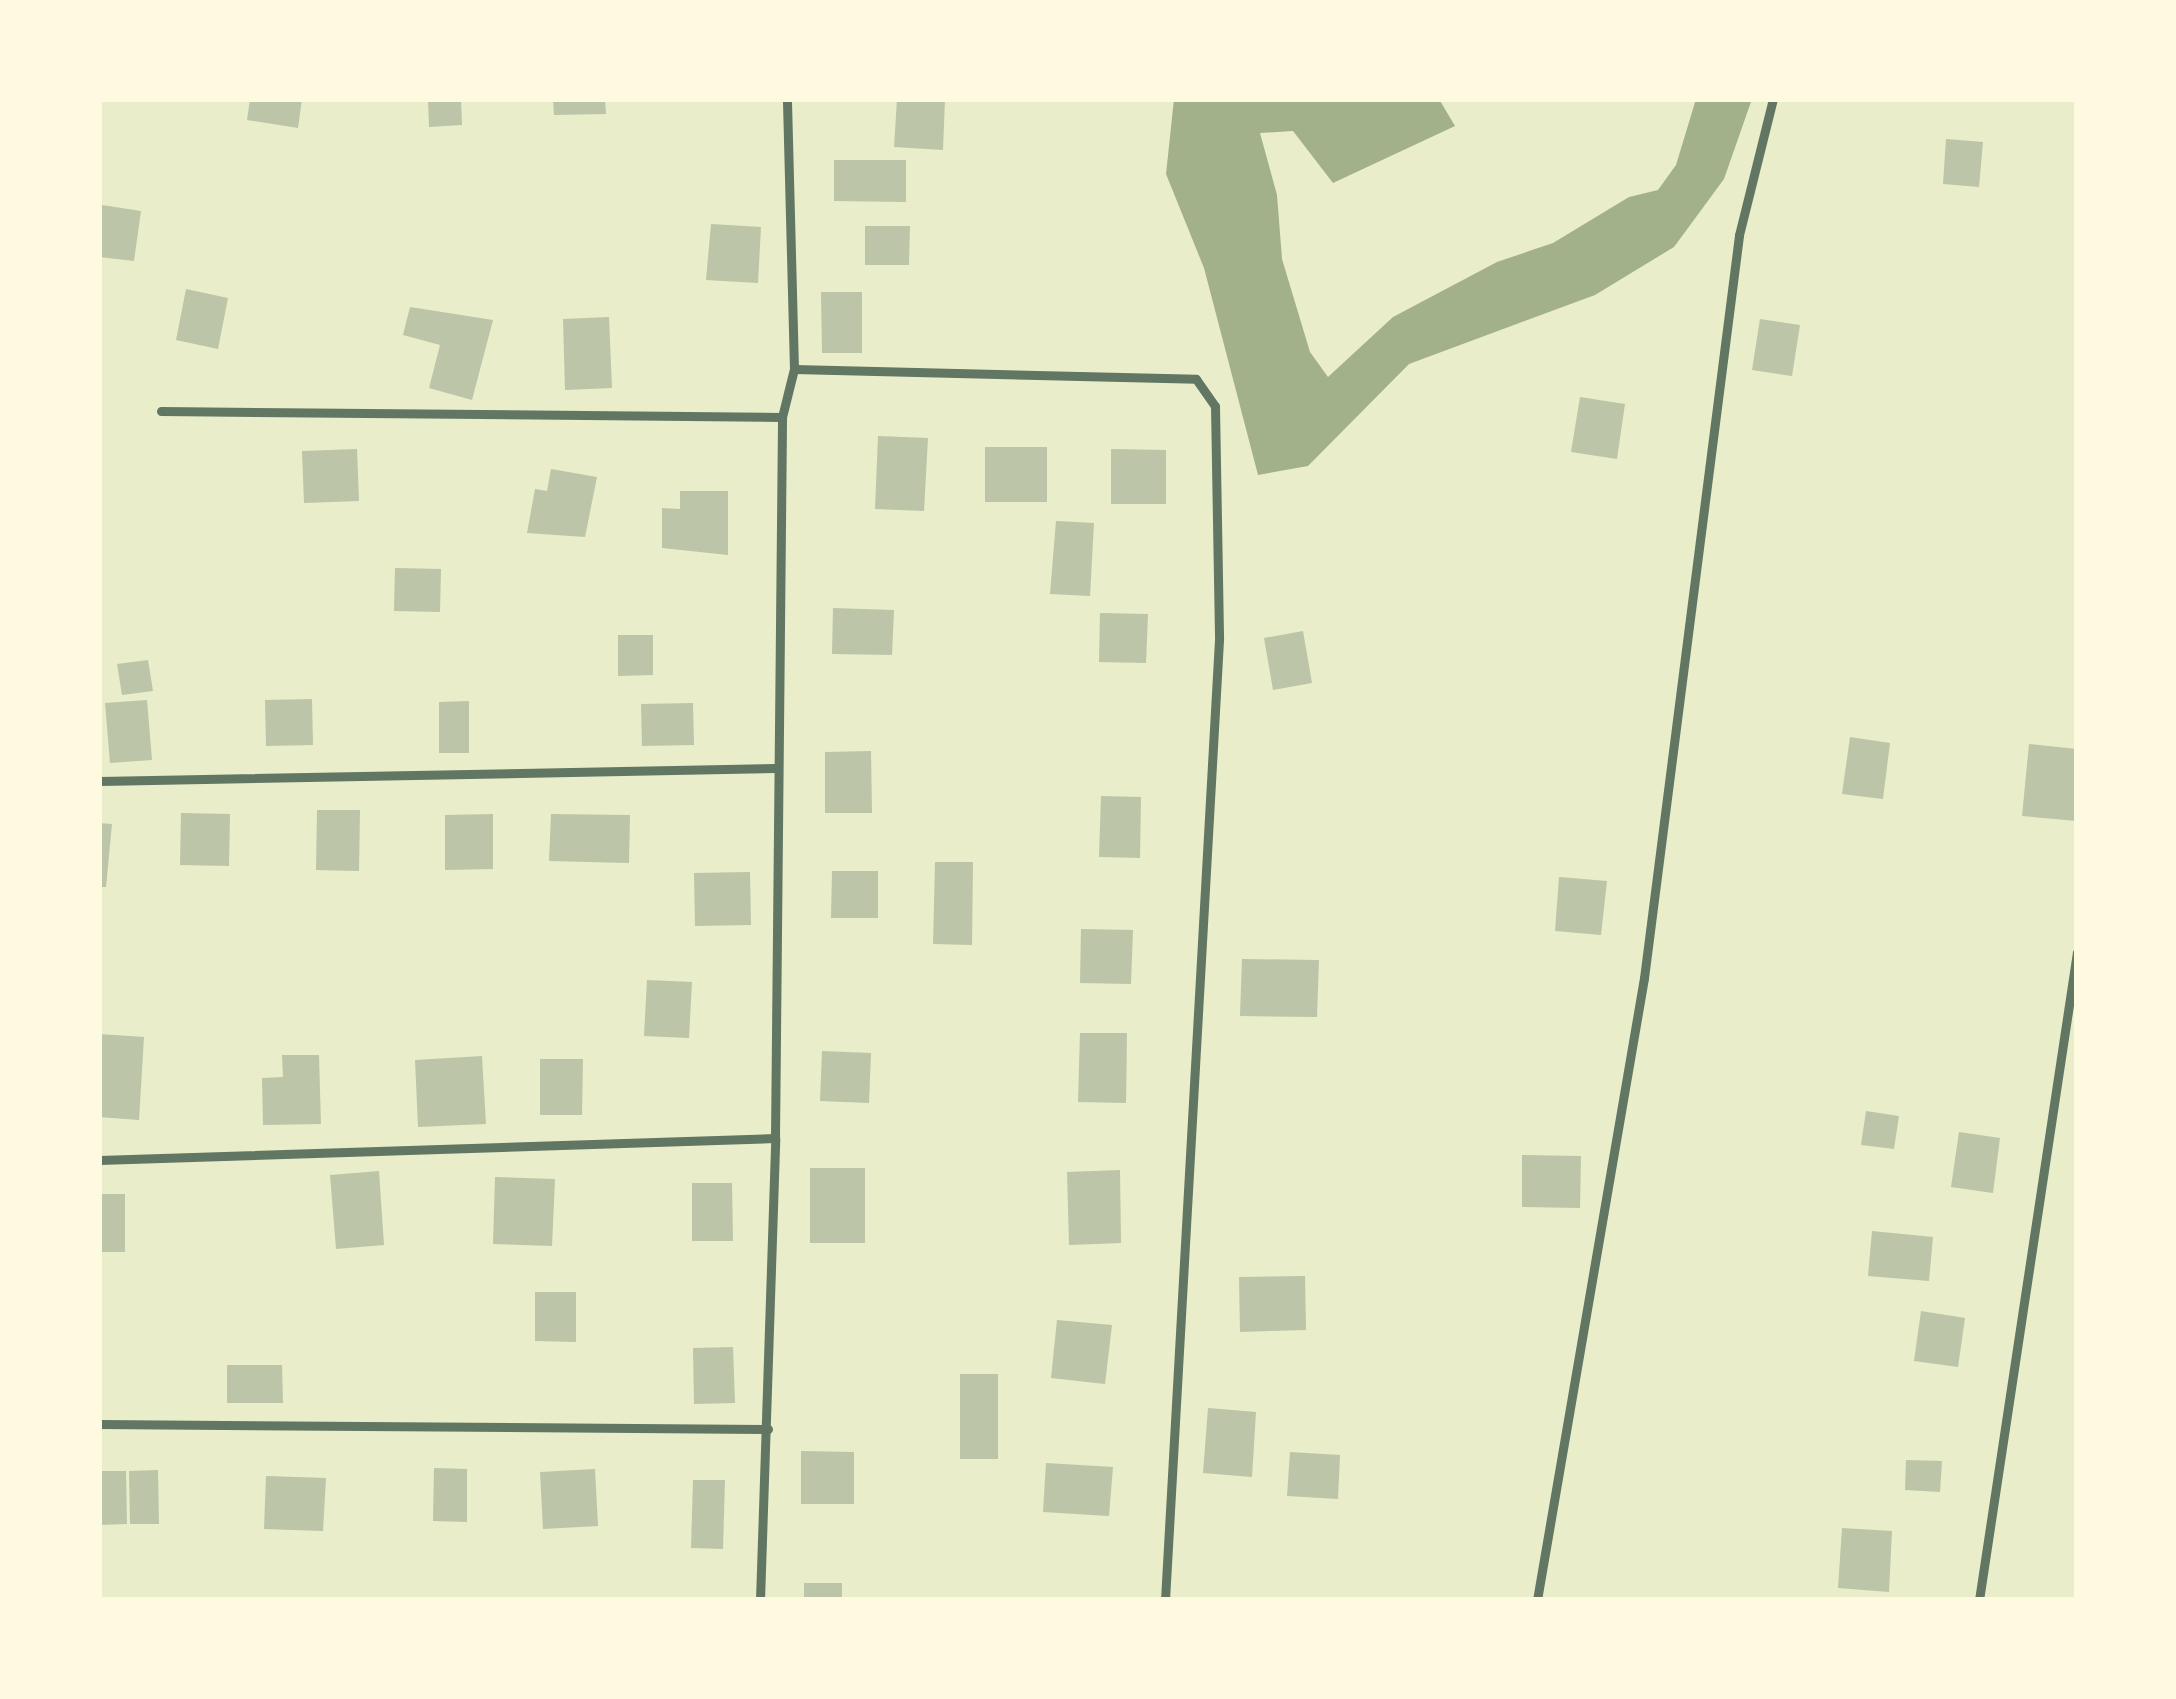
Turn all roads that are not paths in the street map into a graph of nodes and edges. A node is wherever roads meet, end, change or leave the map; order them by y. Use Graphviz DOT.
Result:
graph roads {
  1 [pos="787,99"];
  2 [pos="1773,99"];
  3 [pos="794,369"];
  4 [pos="161,411"];
  5 [pos="782,417"];
  6 [pos="775,768"];
  7 [pos="100,781"];
  8 [pos="2077,952"];
  9 [pos="775,1138"];
  10 [pos="99,1160"];
  11 [pos="99,1424"];
  12 [pos="768,1429"];
  13 [pos="760,1600"];
  14 [pos="1165,1600"];
  15 [pos="1537,1600"];
  16 [pos="1979,1600"];
  1 -- 3 [label="lane"];
  2 -- 15 [label="lane"];
  3 -- 5 [label="lane"];
  3 -- 14 [label="lane"];
  4 -- 5 [label="lane"];
  5 -- 6 [label="lane"];
  6 -- 7 [label="lane"];
  6 -- 9 [label="lane"];
  8 -- 16 [label="lane"];
  9 -- 10 [label="lane"];
  9 -- 12 [label="lane"];
  11 -- 12 [label="lane"];
  12 -- 13 [label="lane"];
}
